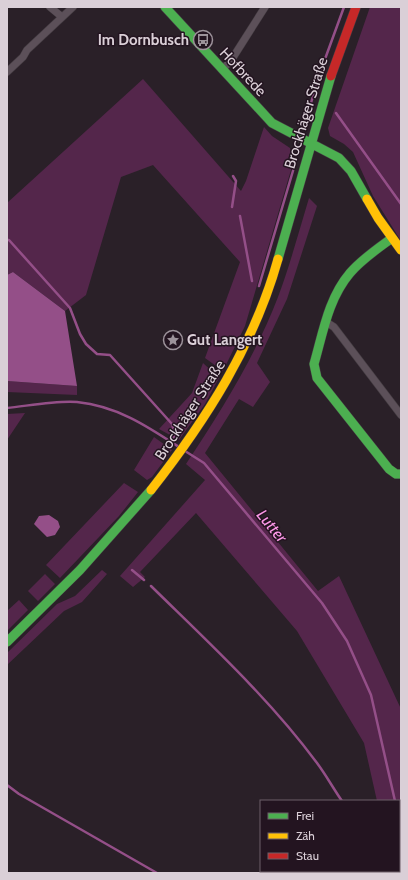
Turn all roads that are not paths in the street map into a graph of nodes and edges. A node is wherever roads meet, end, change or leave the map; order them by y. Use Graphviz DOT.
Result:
graph roads {
  1 [pos="50,7"];
  2 [pos="73,7"];
  3 [pos="165,7"];
  4 [pos="265,7"];
  5 [pos="356,7"];
  6 [pos="62,17"];
  7 [pos="222,70"];
  8 [pos="7,72"];
  9 [pos="310,143"];
  10 [pos="392,238"];
  11 [pos="401,250"];
  12 [pos="326,322"];
  13 [pos="401,414"];
  14 [pos="401,474"];
  15 [pos="7,642"];
  1 -- 6 [label="street"];
  2 -- 6 [label="street"];
  3 -- 7 [label="main road, Hofbrede"];
  4 -- 7 [label="street"];
  5 -- 9 [label="main road, Brockhäger Straße"];
  6 -- 8 [label="street"];
  7 -- 9 [label="main road, Hofbrede"];
  9 -- 10 [label="main road, Hofbrede"];
  9 -- 15 [label="main road, Brockhäger Straße"];
  10 -- 11 [label="main road, Hofbrede"];
  10 -- 12 [label="main road"];
  12 -- 13 [label="street"];
  12 -- 14 [label="main road"];
}
